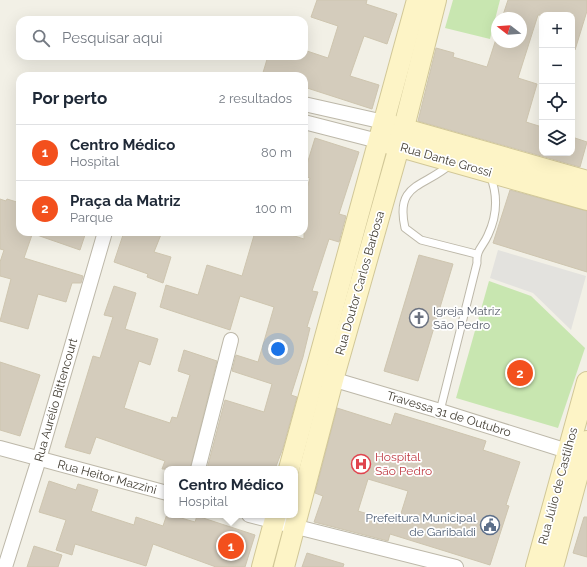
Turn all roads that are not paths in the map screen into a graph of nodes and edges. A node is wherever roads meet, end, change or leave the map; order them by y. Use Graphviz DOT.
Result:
graph roads {
  1 [pos="418,0"];
  2 [pos="436,0"];
  3 [pos="308,105"];
  4 [pos="384,122"];
  5 [pos="308,123"];
  6 [pos="401,138"];
  7 [pos="378,141"];
  8 [pos="453,162"];
  9 [pos="489,173"];
  10 [pos="587,181"];
  11 [pos="587,200"];
  12 [pos="105,236"];
  13 [pos="476,254"];
  14 [pos="231,340"];
  15 [pos="324,377"];
  16 [pos="587,382"];
  17 [pos="440,411"];
  18 [pos="0,448"];
  19 [pos="579,449"];
  20 [pos="39,459"];
  21 [pos="199,466"];
  22 [pos="290,466"];
  23 [pos="164,492"];
  24 [pos="298,508"];
  25 [pos="275,518"];
  26 [pos="296,518"];
  27 [pos="294,528"];
  28 [pos="543,566"];
  29 [pos="5,567"];
  30 [pos="262,567"];
  31 [pos="284,567"];
  32 [pos="456,567"];
  1 -- 4 [label="street, Rua Doutor Carlos Barbosa"];
  2 -- 6 [label="street, Rua Doutor Carlos Barbosa"];
  3 -- 4 [label="street, Rua Dante Grossi"];
  4 -- 6 [label="street, Rua Dante Grossi"];
  4 -- 7 [label="street, Rua Doutor Carlos Barbosa"];
  5 -- 7 [label="street, Rua Dante Grossi"];
  6 -- 7 [label="street, Rua Dante Grossi"];
  6 -- 8 [label="street, Rua Dante Grossi"];
  6 -- 10 [label="street, Rua Dante Grossi"];
  6 -- 15 [label="street, Rua Doutor Carlos Barbosa"];
  7 -- 15 [label="street, Rua Doutor Carlos Barbosa"];
  8 -- 9 [label="street, Rua Dante Grossi"];
  8 -- 13 [label="lane"];
  9 -- 11 [label="street, Rua Dante Grossi"];
  9 -- 13 [label="lane"];
  12 -- 20 [label="street, Rua Aurélio Bittencourt"];
  13 -- 17 [label="lane"];
  14 -- 21 [label="street"];
  15 -- 17 [label="street, Travessa 31 de Outubro"];
  15 -- 22 [label="street, Rua Doutor Carlos Barbosa"];
  15 -- 24 [label="street, Rua Doutor Carlos Barbosa"];
  16 -- 19 [label="street, Rua Júlio de Castilhos"];
  17 -- 19 [label="street, Travessa 31 de Outubro"];
  18 -- 20 [label="street, Rua Heitor Mazzini"];
  19 -- 28 [label="street, Rua Júlio de Castilhos"];
  20 -- 23 [label="street, Rua Heitor Mazzini"];
  20 -- 29 [label="street, Rua Aurélio Bittencourt"];
  25 -- 27 [label="street"];
  25 -- 30 [label="street"];
  26 -- 27 [label="street, Rua Doutor Carlos Barbosa"];
  27 -- 31 [label="street, Rua Doutor Carlos Barbosa"];
  27 -- 32 [label="street"];
}
